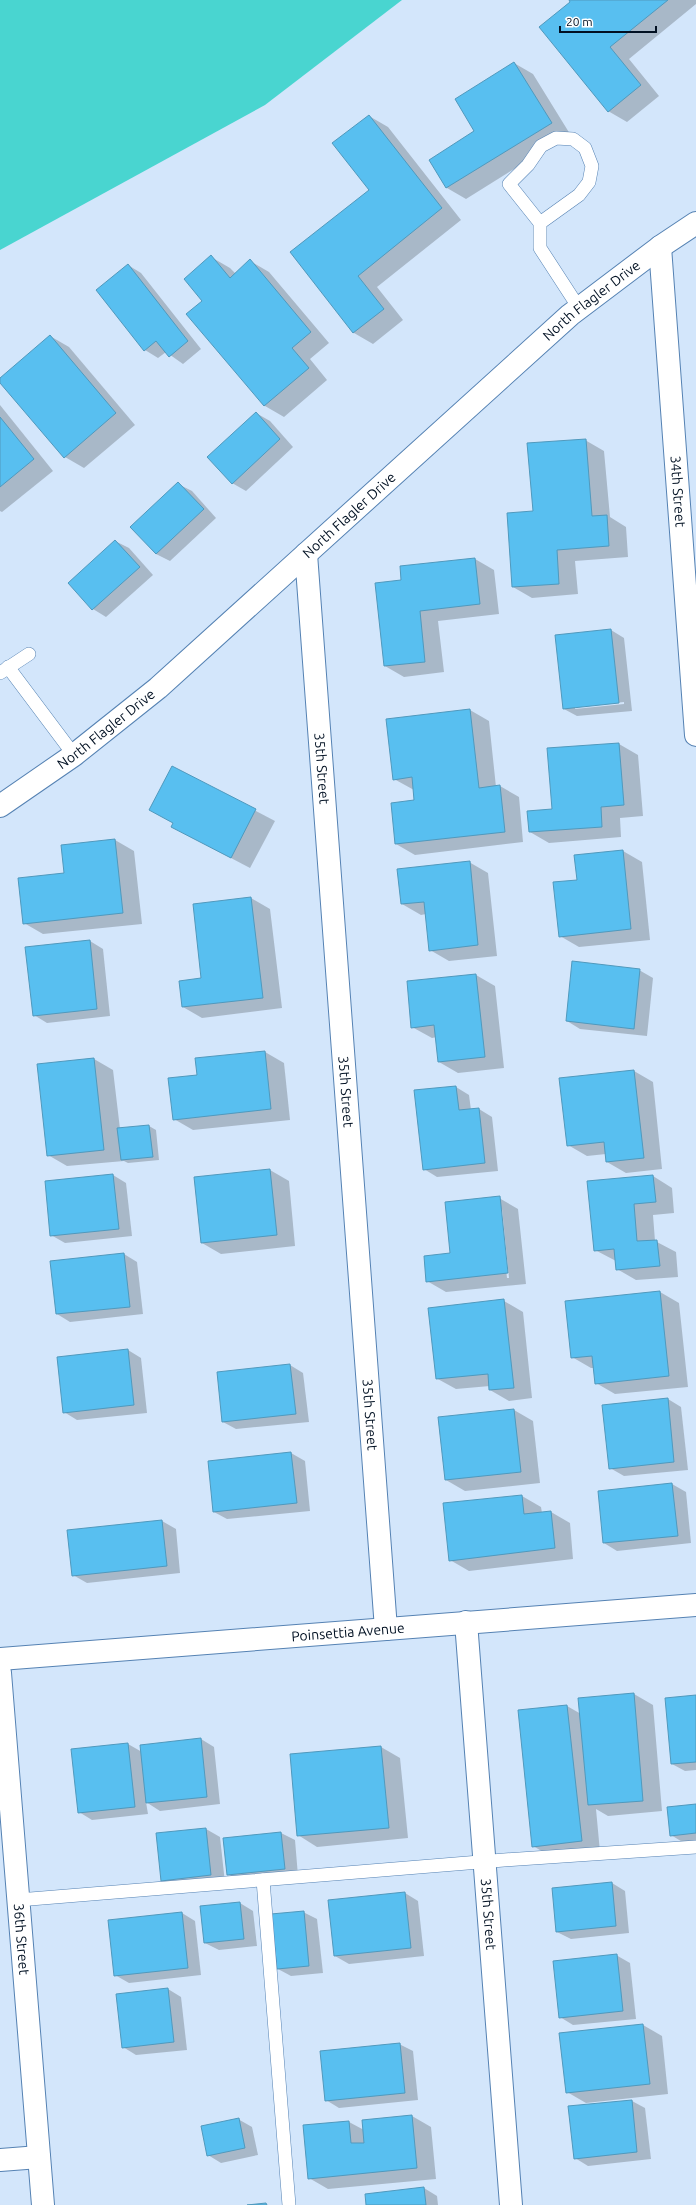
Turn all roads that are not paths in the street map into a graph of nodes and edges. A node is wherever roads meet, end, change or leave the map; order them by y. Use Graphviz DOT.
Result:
graph roads {
  1 [pos="540,223"];
  2 [pos="696,223"];
  3 [pos="660,247"];
  4 [pos="579,308"];
  5 [pos="306,554"];
  6 [pos="29,654"];
  7 [pos="4,670"];
  8 [pos="696,735"];
  9 [pos="74,755"];
  10 [pos="0,806"];
  11 [pos="696,1605"];
  12 [pos="466,1622"];
  13 [pos="386,1629"];
  14 [pos="0,1659"];
  15 [pos="0,1673"];
  16 [pos="696,1847"];
  17 [pos="485,1862"];
  18 [pos="263,1880"];
  19 [pos="18,1900"];
  20 [pos="39,2157"];
  21 [pos="0,2160"];
  22 [pos="43,2205"];
  23 [pos="289,2205"];
  24 [pos="511,2205"];
  1 -- 1 [label="lane"];
  1 -- 4 [label="lane"];
  2 -- 3 [label="street, North Flagler Drive"];
  3 -- 4 [label="street, North Flagler Drive"];
  3 -- 8 [label="street, 34th Street"];
  4 -- 5 [label="street, North Flagler Drive"];
  5 -- 9 [label="street, North Flagler Drive"];
  5 -- 13 [label="street, 35th Street"];
  6 -- 7 [label="lane"];
  7 -- 9 [label="lane"];
  9 -- 10 [label="street, North Flagler Drive"];
  11 -- 12 [label="street, Poinsettia Avenue"];
  12 -- 13 [label="street, Poinsettia Avenue"];
  12 -- 17 [label="street, 35th Street"];
  13 -- 14 [label="street, Poinsettia Avenue"];
  15 -- 19 [label="street, 36th Street"];
  16 -- 17 [label="lane"];
  17 -- 18 [label="lane"];
  17 -- 24 [label="street, 35th Street"];
  18 -- 19 [label="lane"];
  18 -- 23 [label="lane"];
  19 -- 20 [label="street, 36th Street"];
  20 -- 21 [label="street"];
  20 -- 22 [label="street, 36th Street"];
}
